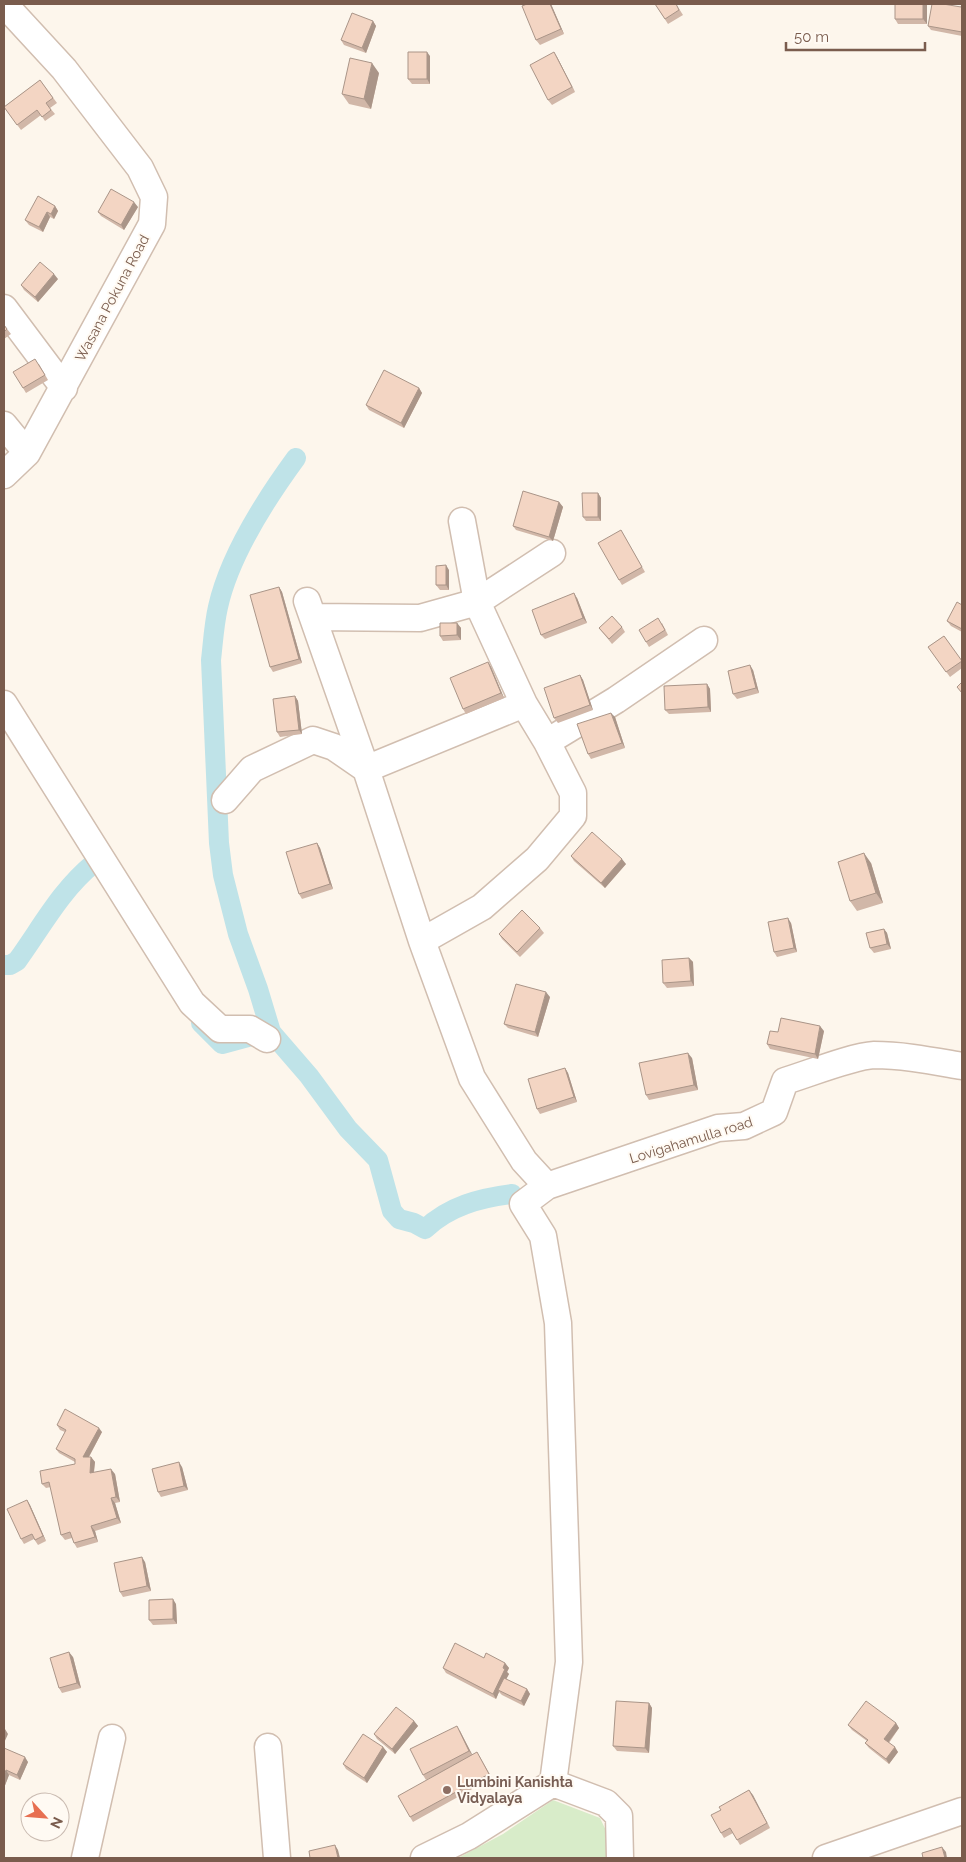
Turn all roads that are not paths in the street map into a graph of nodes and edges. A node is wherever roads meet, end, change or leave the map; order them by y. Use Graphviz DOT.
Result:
graph roads {
  1 [pos="4,4"];
  2 [pos="4,308"];
  3 [pos="64,388"];
  4 [pos="4,425"];
  5 [pos="27,453"];
  6 [pos="4,475"];
  7 [pos="462,521"];
  8 [pos="552,553"];
  9 [pos="477,602"];
  10 [pos="704,640"];
  11 [pos="4,704"];
  12 [pos="524,704"];
  13 [pos="547,742"];
  14 [pos="366,769"];
  15 [pos="225,800"];
  16 [pos="422,941"];
  17 [pos="258,1034"];
  18 [pos="962,1066"];
  19 [pos="547,1186"];
  20 [pos="112,1738"];
  21 [pos="268,1747"];
  22 [pos="553,1783"];
  23 [pos="962,1811"];
  24 [pos="85,1858"];
  25 [pos="277,1858"];
  26 [pos="424,1858"];
  27 [pos="620,1858"];
  28 [pos="826,1858"];
  1 -- 3 [label="street, Wasana Pokuna Road"];
  2 -- 3 [label="street"];
  3 -- 5 [label="street, Wasana Pokuna Road"];
  4 -- 5 [label="street"];
  5 -- 6 [label="street, Wasana Pokuna Road"];
  7 -- 9 [label="street"];
  8 -- 9 [label="street"];
  9 -- 12 [label="street"];
  9 -- 14 [label="street"];
  10 -- 13 [label="street"];
  11 -- 17 [label="street"];
  12 -- 13 [label="street"];
  12 -- 14 [label="street"];
  13 -- 16 [label="street"];
  14 -- 15 [label="street"];
  14 -- 16 [label="street"];
  16 -- 19 [label="street"];
  18 -- 19 [label="street, Lovigahamulla road"];
  19 -- 22 [label="street, Lovigahamulla road"];
  20 -- 24 [label="street"];
  21 -- 25 [label="street"];
  22 -- 26 [label="street"];
  22 -- 27 [label="street"];
  23 -- 28 [label="street"];
}
